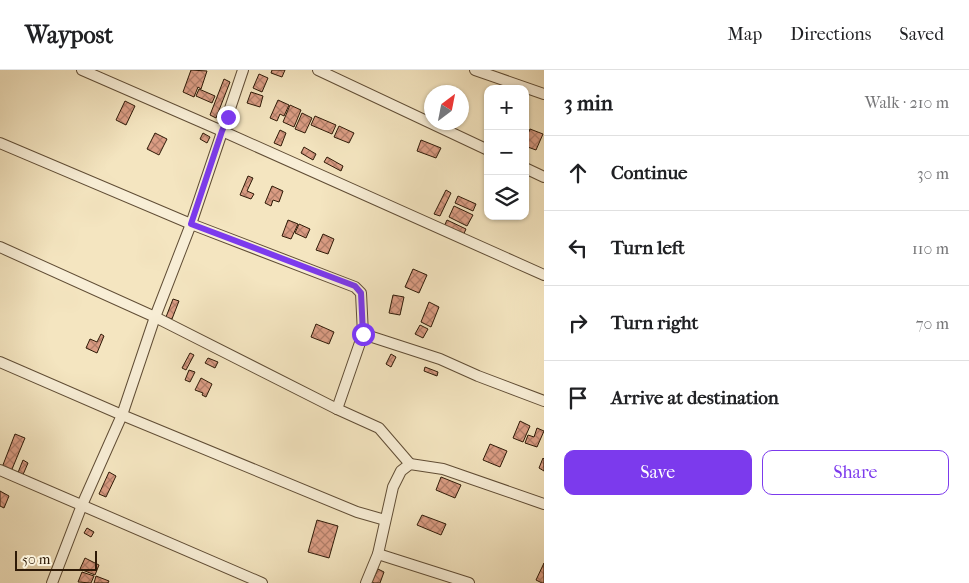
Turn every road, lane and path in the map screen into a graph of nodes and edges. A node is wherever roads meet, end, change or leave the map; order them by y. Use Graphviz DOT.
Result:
graph roads {
  1 [pos="82,70"];
  2 [pos="242,70"];
  3 [pos="318,70"];
  4 [pos="475,70"];
  5 [pos="544,94"];
  6 [pos="222,131"];
  7 [pos="0,143"];
  8 [pos="484,148"];
  9 [pos="529,170"];
  10 [pos="544,177"];
  11 [pos="191,224"];
  12 [pos="0,247"];
  13 [pos="544,276"];
  14 [pos="155,317"];
  15 [pos="363,334"];
  16 [pos="0,362"];
  17 [pos="544,400"];
  18 [pos="337,409"];
  19 [pos="122,415"];
  20 [pos="410,464"];
  21 [pos="0,470"];
  22 [pos="544,504"];
  23 [pos="82,506"];
  24 [pos="385,520"];
  25 [pos="378,554"];
  26 [pos="52,583"];
  27 [pos="262,583"];
  28 [pos="366,583"];
  29 [pos="469,583"];
  1 -- 6 [label="street"];
  2 -- 6 [label="street"];
  3 -- 8 [label="street"];
  4 -- 5 [label="street"];
  6 -- 11 [label="street"];
  6 -- 13 [label="street"];
  7 -- 11 [label="street"];
  9 -- 10 [label="street"];
  11 -- 14 [label="street"];
  11 -- 15 [label="street"];
  12 -- 14 [label="street"];
  14 -- 18 [label="street"];
  14 -- 19 [label="street"];
  15 -- 17 [label="street"];
  15 -- 18 [label="street"];
  16 -- 19 [label="street"];
  18 -- 20 [label="street"];
  19 -- 23 [label="street"];
  19 -- 24 [label="street"];
  20 -- 22 [label="street"];
  20 -- 24 [label="street"];
  21 -- 23 [label="street"];
  23 -- 26 [label="street"];
  23 -- 27 [label="street"];
  24 -- 25 [label="street"];
  25 -- 28 [label="street"];
  25 -- 29 [label="street"];
}
